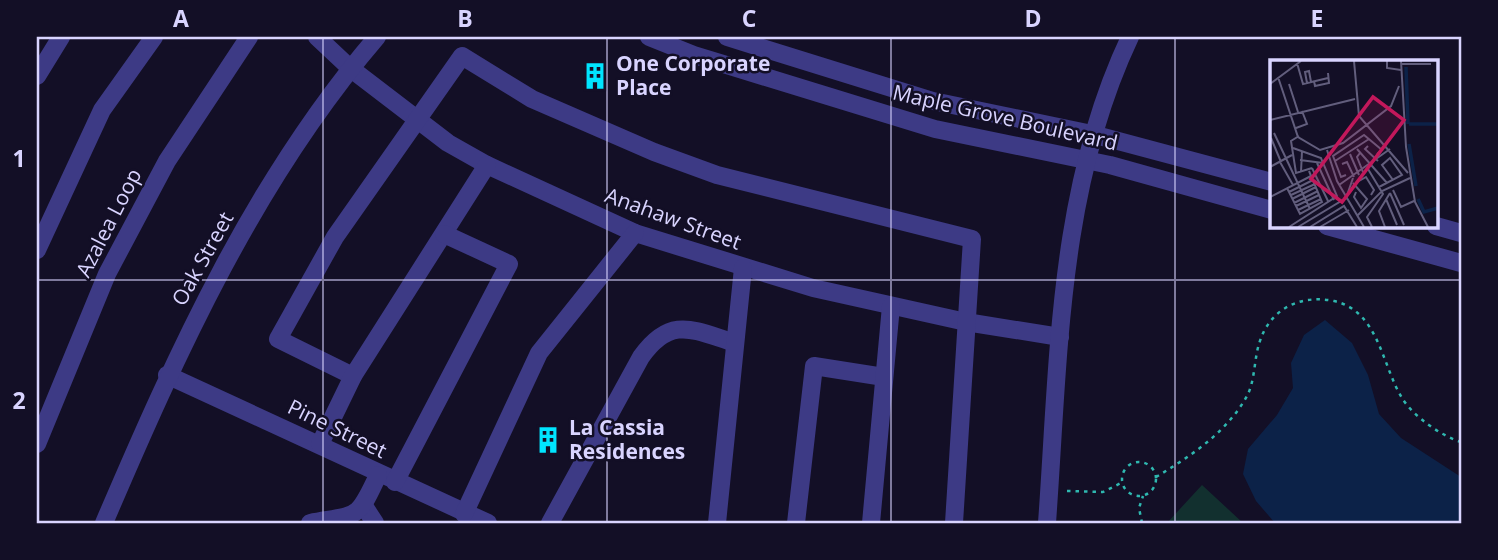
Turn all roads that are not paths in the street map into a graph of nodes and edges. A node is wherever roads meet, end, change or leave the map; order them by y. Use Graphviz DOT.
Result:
graph roads {
  1 [pos="61,37"];
  2 [pos="155,37"];
  3 [pos="249,37"];
  4 [pos="317,37"];
  5 [pos="377,37"];
  6 [pos="649,37"];
  7 [pos="727,37"];
  8 [pos="1130,37"];
  9 [pos="350,68"];
  10 [pos="37,76"];
  11 [pos="416,121"];
  12 [pos="1092,134"];
  13 [pos="1086,160"];
  14 [pos="487,165"];
  15 [pos="1270,181"];
  16 [pos="1270,209"];
  17 [pos="1438,227"];
  18 [pos="1334,228"];
  19 [pos="635,233"];
  20 [pos="1461,233"];
  21 [pos="444,234"];
  22 [pos="37,250"];
  23 [pos="1461,263"];
  24 [pos="743,268"];
  25 [pos="891,306"];
  26 [pos="966,322"];
  27 [pos="1060,337"];
  28 [pos="735,343"];
  29 [pos="167,375"];
  30 [pos="354,376"];
  31 [pos="884,377"];
  32 [pos="37,444"];
  33 [pos="320,444"];
  34 [pos="387,478"];
  35 [pos="364,506"];
  36 [pos="464,514"];
  37 [pos="104,523"];
  38 [pos="312,523"];
  39 [pos="374,523"];
  40 [pos="488,523"];
  41 [pos="550,523"];
  42 [pos="717,523"];
  43 [pos="796,523"];
  44 [pos="871,523"];
  45 [pos="954,523"];
  46 [pos="1047,523"];
  1 -- 10 [label="street"];
  2 -- 22 [label="street"];
  3 -- 32 [label="street, Azalea Loop"];
  4 -- 9 [label="street, Anahaw Street"];
  5 -- 9 [label="street, Oak Street"];
  6 -- 13 [label="street, Maple Grove Boulevard"];
  7 -- 12 [label="street, Maple Grove Boulevard"];
  8 -- 12 [label="street"];
  9 -- 11 [label="street, Anahaw Street"];
  9 -- 29 [label="street, Oak Street"];
  11 -- 14 [label="street, Anahaw Street"];
  11 -- 26 [label="street"];
  11 -- 30 [label="street"];
  12 -- 13 [label="street"];
  12 -- 15 [label="street, Maple Grove Boulevard"];
  13 -- 16 [label="street, Maple Grove Boulevard"];
  13 -- 27 [label="street"];
  14 -- 19 [label="street, Anahaw Street"];
  14 -- 21 [label="street"];
  17 -- 20 [label="street"];
  18 -- 23 [label="street"];
  19 -- 24 [label="street, Anahaw Street"];
  19 -- 36 [label="street"];
  21 -- 30 [label="street"];
  21 -- 34 [label="street"];
  24 -- 25 [label="street, Anahaw Street"];
  24 -- 28 [label="street"];
  25 -- 26 [label="street, Anahaw Street"];
  25 -- 31 [label="street"];
  26 -- 27 [label="street, Anahaw Street"];
  26 -- 45 [label="street"];
  27 -- 46 [label="street"];
  28 -- 41 [label="street"];
  28 -- 42 [label="street"];
  29 -- 33 [label="street, Pine Street"];
  29 -- 37 [label="street, Oak Street"];
  30 -- 33 [label="street"];
  31 -- 43 [label="street"];
  31 -- 44 [label="street"];
  33 -- 34 [label="street, Pine Street"];
  34 -- 35 [label="street"];
  34 -- 36 [label="street, Pine Street"];
  35 -- 38 [label="street"];
  35 -- 39 [label="street"];
  36 -- 40 [label="street, Pine Street"];
}
